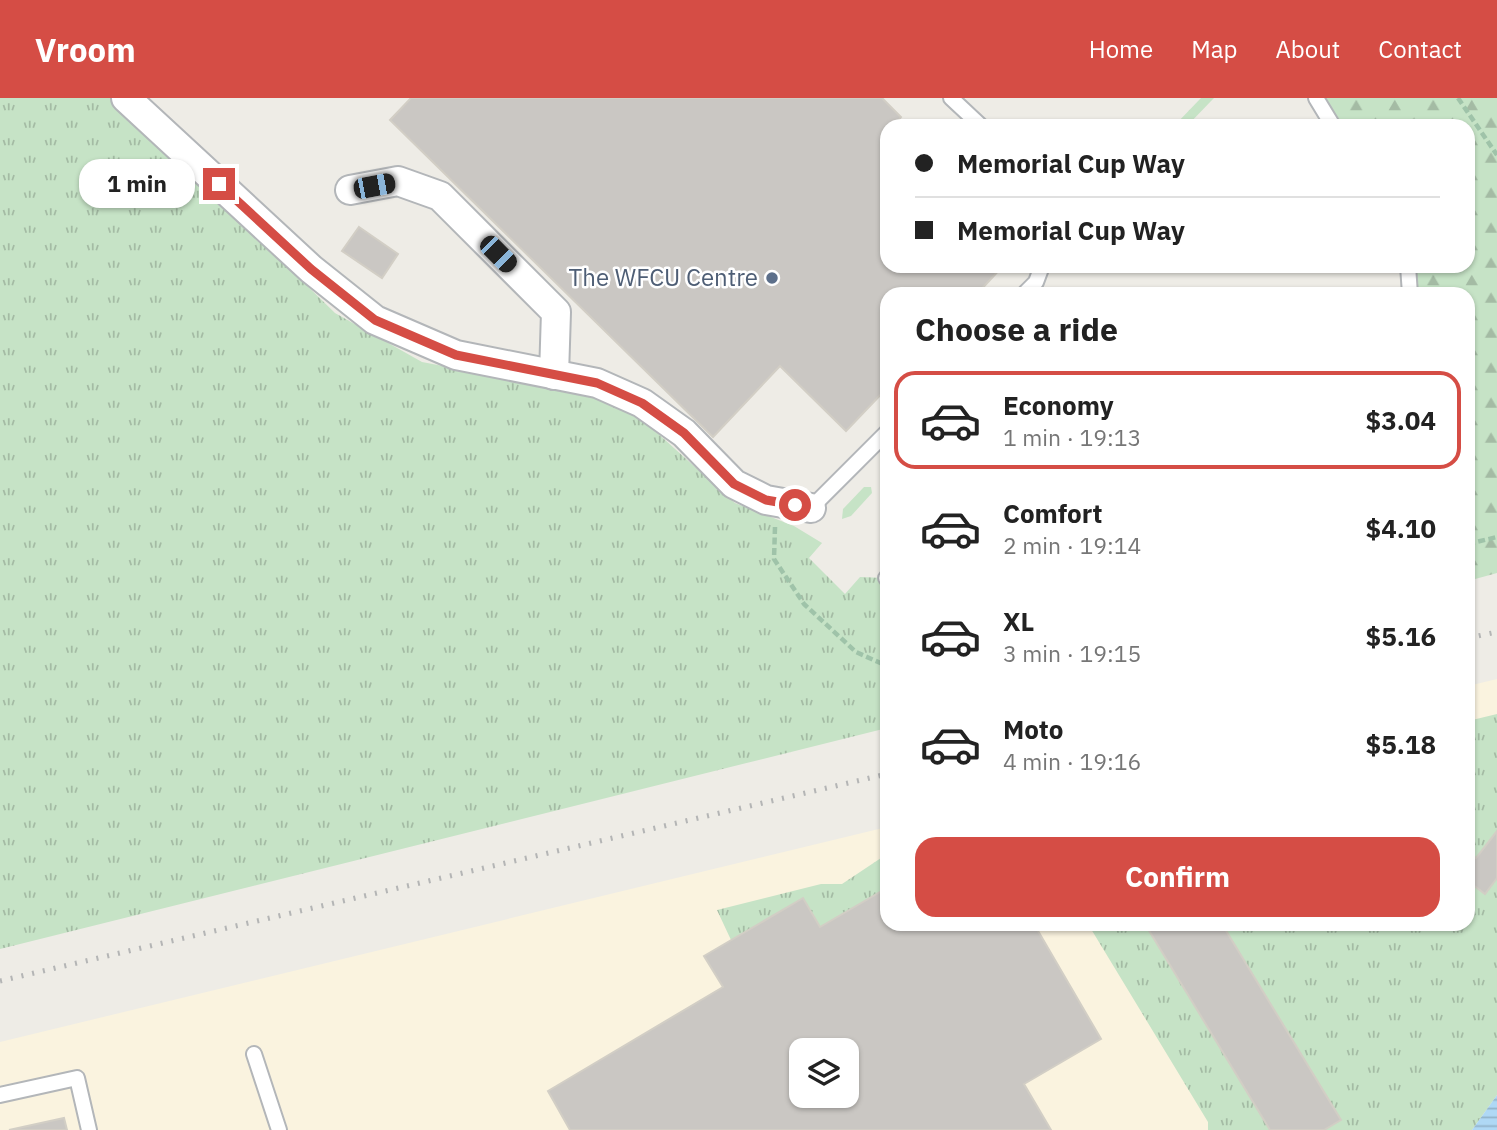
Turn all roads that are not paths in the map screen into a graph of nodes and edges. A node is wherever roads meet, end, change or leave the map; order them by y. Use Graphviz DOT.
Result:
graph roads {
  1 [pos="127,98"];
  2 [pos="951,98"];
  3 [pos="1316,98"];
  4 [pos="974,119"];
  5 [pos="1329,119"];
  6 [pos="350,190"];
  7 [pos="554,374"];
  8 [pos="880,439"];
  9 [pos="811,508"];
  10 [pos="254,1054"];
  11 [pos="0,1096"];
  12 [pos="89,1130"];
  13 [pos="279,1130"];
  1 -- 7 [label="street"];
  2 -- 4 [label="lane"];
  3 -- 5 [label="lane"];
  6 -- 7 [label="street"];
  7 -- 9 [label="street"];
  8 -- 9 [label="lane"];
  10 -- 13 [label="lane"];
  11 -- 12 [label="lane"];
}
